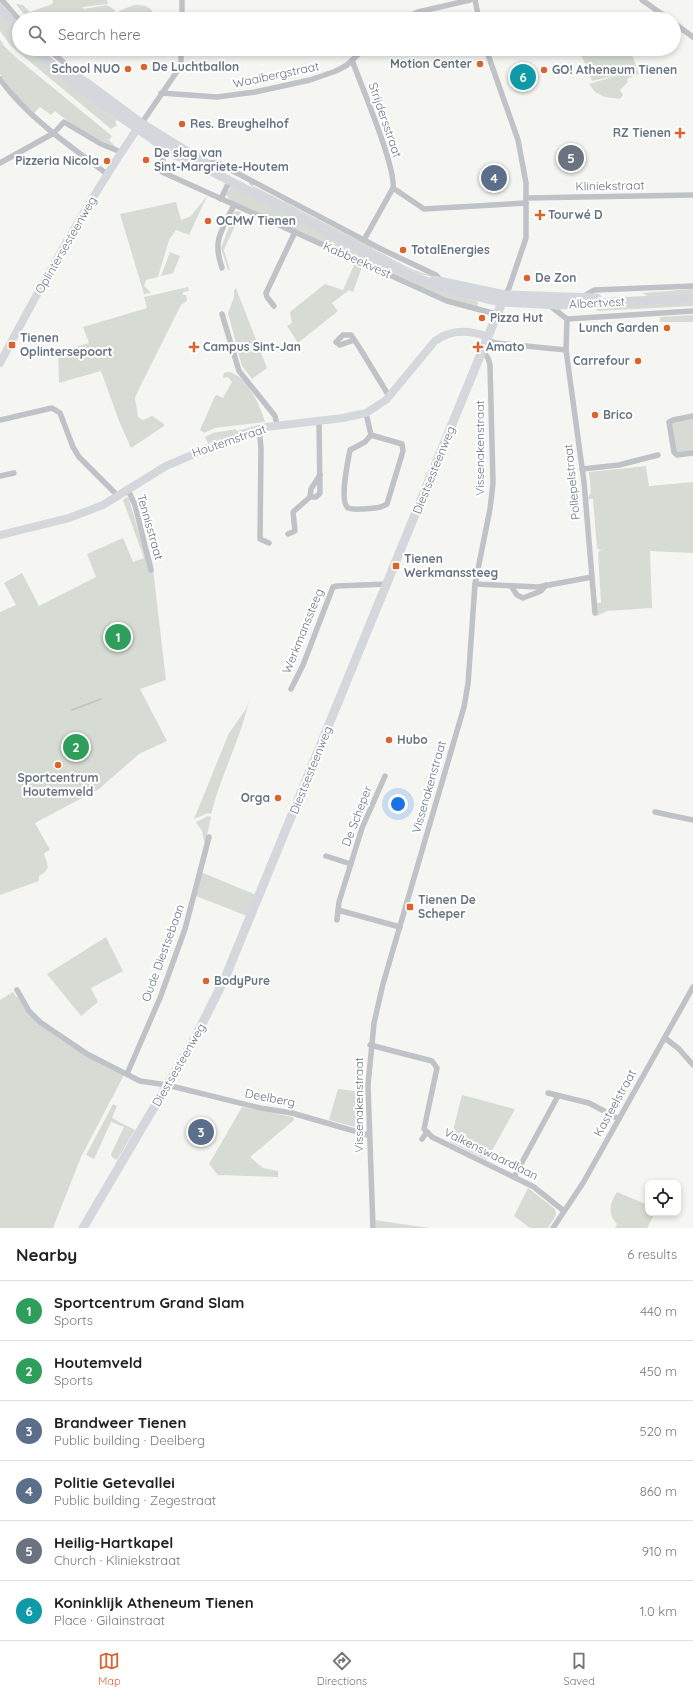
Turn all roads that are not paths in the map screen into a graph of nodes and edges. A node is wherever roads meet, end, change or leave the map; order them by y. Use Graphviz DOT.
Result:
graph roads {
  1 [pos="2,0"];
  2 [pos="182,0"];
  3 [pos="470,0"];
  4 [pos="475,0"];
  5 [pos="642,0"];
  6 [pos="0,8"];
  7 [pos="12,12"];
  8 [pos="182,12"];
  9 [pos="418,12"];
  10 [pos="478,12"];
  11 [pos="659,12"];
  12 [pos="0,13"];
  13 [pos="12,22"];
  14 [pos="12,26"];
  15 [pos="681,28"];
  16 [pos="693,37"];
  17 [pos="42,56"];
  18 [pos="47,56"];
  19 [pos="56,56"];
  20 [pos="181,56"];
  21 [pos="356,56"];
  22 [pos="488,56"];
  23 [pos="352,60"];
  24 [pos="0,79"];
  25 [pos="84,81"];
  26 [pos="161,93"];
  27 [pos="139,126"];
  28 [pos="54,133"];
  29 [pos="164,147"];
  30 [pos="121,152"];
  31 [pos="0,163"];
  32 [pos="206,163"];
  33 [pos="107,174"];
  34 [pos="232,182"];
  35 [pos="393,188"];
  36 [pos="693,195"];
  37 [pos="221,199"];
  38 [pos="526,201"];
  39 [pos="234,205"];
  40 [pos="295,232"];
  41 [pos="364,240"];
  42 [pos="222,268"];
  43 [pos="441,281"];
  44 [pos="693,286"];
  45 [pos="693,294"];
  46 [pos="584,296"];
  47 [pos="503,298"];
  48 [pos="693,298"];
  49 [pos="549,305"];
  50 [pos="274,306"];
  51 [pos="693,311"];
  52 [pos="222,314"];
  53 [pos="496,314"];
  54 [pos="565,318"];
  55 [pos="487,339"];
  56 [pos="354,340"];
  57 [pos="566,350"];
  58 [pos="483,351"];
  59 [pos="0,364"];
  60 [pos="389,396"];
  61 [pos="366,412"];
  62 [pos="693,416"];
  63 [pos="0,420"];
  64 [pos="319,420"];
  65 [pos="277,425"];
  66 [pos="259,428"];
  67 [pos="371,435"];
  68 [pos="693,453"];
  69 [pos="658,455"];
  70 [pos="582,469"];
  71 [pos="14,473"];
  72 [pos="320,474"];
  73 [pos="0,476"];
  74 [pos="128,490"];
  75 [pos="118,496"];
  76 [pos="310,497"];
  77 [pos="288,534"];
  78 [pos="0,535"];
  79 [pos="269,543"];
  80 [pos="151,570"];
  81 [pos="592,577"];
  82 [pos="387,584"];
  83 [pos="475,584"];
  84 [pos="511,586"];
  85 [pos="546,586"];
  86 [pos="595,613"];
  87 [pos="291,689"];
  88 [pos="385,776"];
  89 [pos="655,812"];
  90 [pos="693,820"];
  91 [pos="209,836"];
  92 [pos="326,856"];
  93 [pos="351,864"];
  94 [pos="338,910"];
  95 [pos="337,920"];
  96 [pos="400,927"];
  97 [pos="693,987"];
  98 [pos="17,990"];
  99 [pos="665,1038"];
  100 [pos="370,1045"];
  101 [pos="693,1065"];
  102 [pos="127,1074"];
  103 [pos="167,1085"];
  104 [pos="548,1093"];
  105 [pos="558,1096"];
  106 [pos="619,1118"];
  107 [pos="427,1132"];
  108 [pos="368,1135"];
  109 [pos="422,1139"];
  110 [pos="514,1177"];
  111 [pos="564,1210"];
  112 [pos="83,1228"];
  113 [pos="373,1228"];
  114 [pos="552,1228"];
  1 -- 7 [label="street"];
  2 -- 8 [label="street"];
  3 -- 9 [label="street"];
  4 -- 10 [label="street"];
  5 -- 11 [label="street"];
  6 -- 13 [label="main road"];
  12 -- 14 [label="main road"];
  15 -- 16 [label="street"];
  17 -- 27 [label="main road"];
  18 -- 25 [label="main road"];
  19 -- 25 [label="street"];
  20 -- 26 [label="street"];
  21 -- 23 [label="street, Waaibergstraat"];
  22 -- 38 [label="street"];
  23 -- 26 [label="street, Waaibergstraat"];
  23 -- 35 [label="street, Strijdersstraat"];
  24 -- 28 [label="street"];
  25 -- 27 [label="main road"];
  26 -- 27 [label="street"];
  27 -- 29 [label="main road, Kabbeekvest"];
  27 -- 30 [label="street, Oplintersesteenweg"];
  27 -- 32 [label="main road, Kabbeekvest"];
  28 -- 30 [label="street"];
  28 -- 31 [label="street"];
  28 -- 33 [label="street"];
  29 -- 34 [label="main road, Kabbeekvest"];
  29 -- 37 [label="street, Kabbeekvest"];
  30 -- 33 [label="street, Oplintersesteenweg"];
  32 -- 41 [label="street, Kabbeekvest"];
  32 -- 43 [label="main road, Kabbeekvest"];
  33 -- 59 [label="street, Oplintersesteenweg"];
  34 -- 37 [label="street"];
  34 -- 47 [label="main road, Kabbeekvest"];
  35 -- 38 [label="street, Kliniekstraat"];
  35 -- 41 [label="street"];
  36 -- 38 [label="street, Kliniekstraat"];
  37 -- 39 [label="street, Kabbeekvest"];
  38 -- 47 [label="street"];
  39 -- 40 [label="street, Kabbeekvest"];
  39 -- 42 [label="street"];
  40 -- 50 [label="street"];
  40 -- 53 [label="street, Kabbeekvest"];
  41 -- 43 [label="street, Kabbeekvest"];
  43 -- 47 [label="main road, Kabbeekvest"];
  44 -- 46 [label="street, Albertvest"];
  45 -- 46 [label="main road, Albertvest"];
  46 -- 47 [label="main road, Albertvest"];
  47 -- 49 [label="main road, Albertvest"];
  47 -- 53 [label="main road, Diestsesteenweg"];
  48 -- 49 [label="main road, Albertvest"];
  49 -- 54 [label="street"];
  51 -- 54 [label="street, Albertvest"];
  52 -- 65 [label="street"];
  53 -- 55 [label="main road, Diestsesteenweg"];
  54 -- 57 [label="street, Pollepelstraat"];
  55 -- 57 [label="street"];
  55 -- 58 [label="main road, Diestsesteenweg"];
  55 -- 60 [label="street, Houtemstraat"];
  56 -- 60 [label="street"];
  57 -- 70 [label="street, Pollepelstraat"];
  58 -- 82 [label="main road, Diestsesteenweg"];
  58 -- 83 [label="street, Vissenakenstraat"];
  60 -- 61 [label="street, Houtemstraat"];
  61 -- 64 [label="street, Houtemstraat"];
  61 -- 67 [label="street"];
  62 -- 68 [label="street"];
  63 -- 75 [label="street"];
  64 -- 65 [label="street, Houtemstraat"];
  64 -- 72 [label="street"];
  65 -- 66 [label="street, Houtemstraat"];
  66 -- 74 [label="street, Houtemstraat"];
  66 -- 79 [label="street"];
  67 -- 67 [label="street"];
  69 -- 70 [label="street"];
  70 -- 81 [label="street, Pollepelstraat"];
  71 -- 73 [label="street"];
  72 -- 76 [label="street"];
  72 -- 76 [label="street"];
  74 -- 75 [label="street, Houtemstraat"];
  74 -- 80 [label="street, Tennisstraat"];
  75 -- 78 [label="street, Houtemstraat"];
  76 -- 77 [label="street"];
  81 -- 85 [label="street"];
  81 -- 86 [label="street, Pollepelstraat"];
  82 -- 87 [label="street, Werkmanssteeg"];
  82 -- 103 [label="main road, Diestsesteenweg"];
  83 -- 84 [label="street"];
  83 -- 96 [label="street, Vissenakenstraat"];
  84 -- 85 [label="street"];
  84 -- 85 [label="street"];
  88 -- 93 [label="street, De Scheper"];
  89 -- 90 [label="street"];
  91 -- 102 [label="street, Oude Diestsebaan"];
  92 -- 93 [label="street, De Scheper"];
  93 -- 94 [label="street, De Scheper"];
  94 -- 95 [label="street, De Scheper"];
  94 -- 96 [label="street"];
  96 -- 100 [label="street, Vissenakenstraat"];
  97 -- 99 [label="street, Kasteelstraat"];
  98 -- 102 [label="street, Deelberg"];
  99 -- 101 [label="street"];
  99 -- 106 [label="street, Kasteelstraat"];
  100 -- 107 [label="street, Valkenswaardlaan"];
  100 -- 108 [label="street, Vissenakenstraat"];
  102 -- 103 [label="street, Deelberg"];
  103 -- 108 [label="street, Deelberg"];
  103 -- 112 [label="main road, Diestsesteenweg"];
  104 -- 105 [label="street"];
  105 -- 106 [label="street"];
  105 -- 110 [label="street"];
  106 -- 111 [label="street, Kasteelstraat"];
  107 -- 109 [label="street, Valkenswaardlaan"];
  107 -- 110 [label="street, Valkenswaardlaan"];
  108 -- 113 [label="street, Vissenakenstraat"];
  110 -- 111 [label="street, Valkenswaardlaan"];
  111 -- 114 [label="street, Kasteelstraat"];
}
